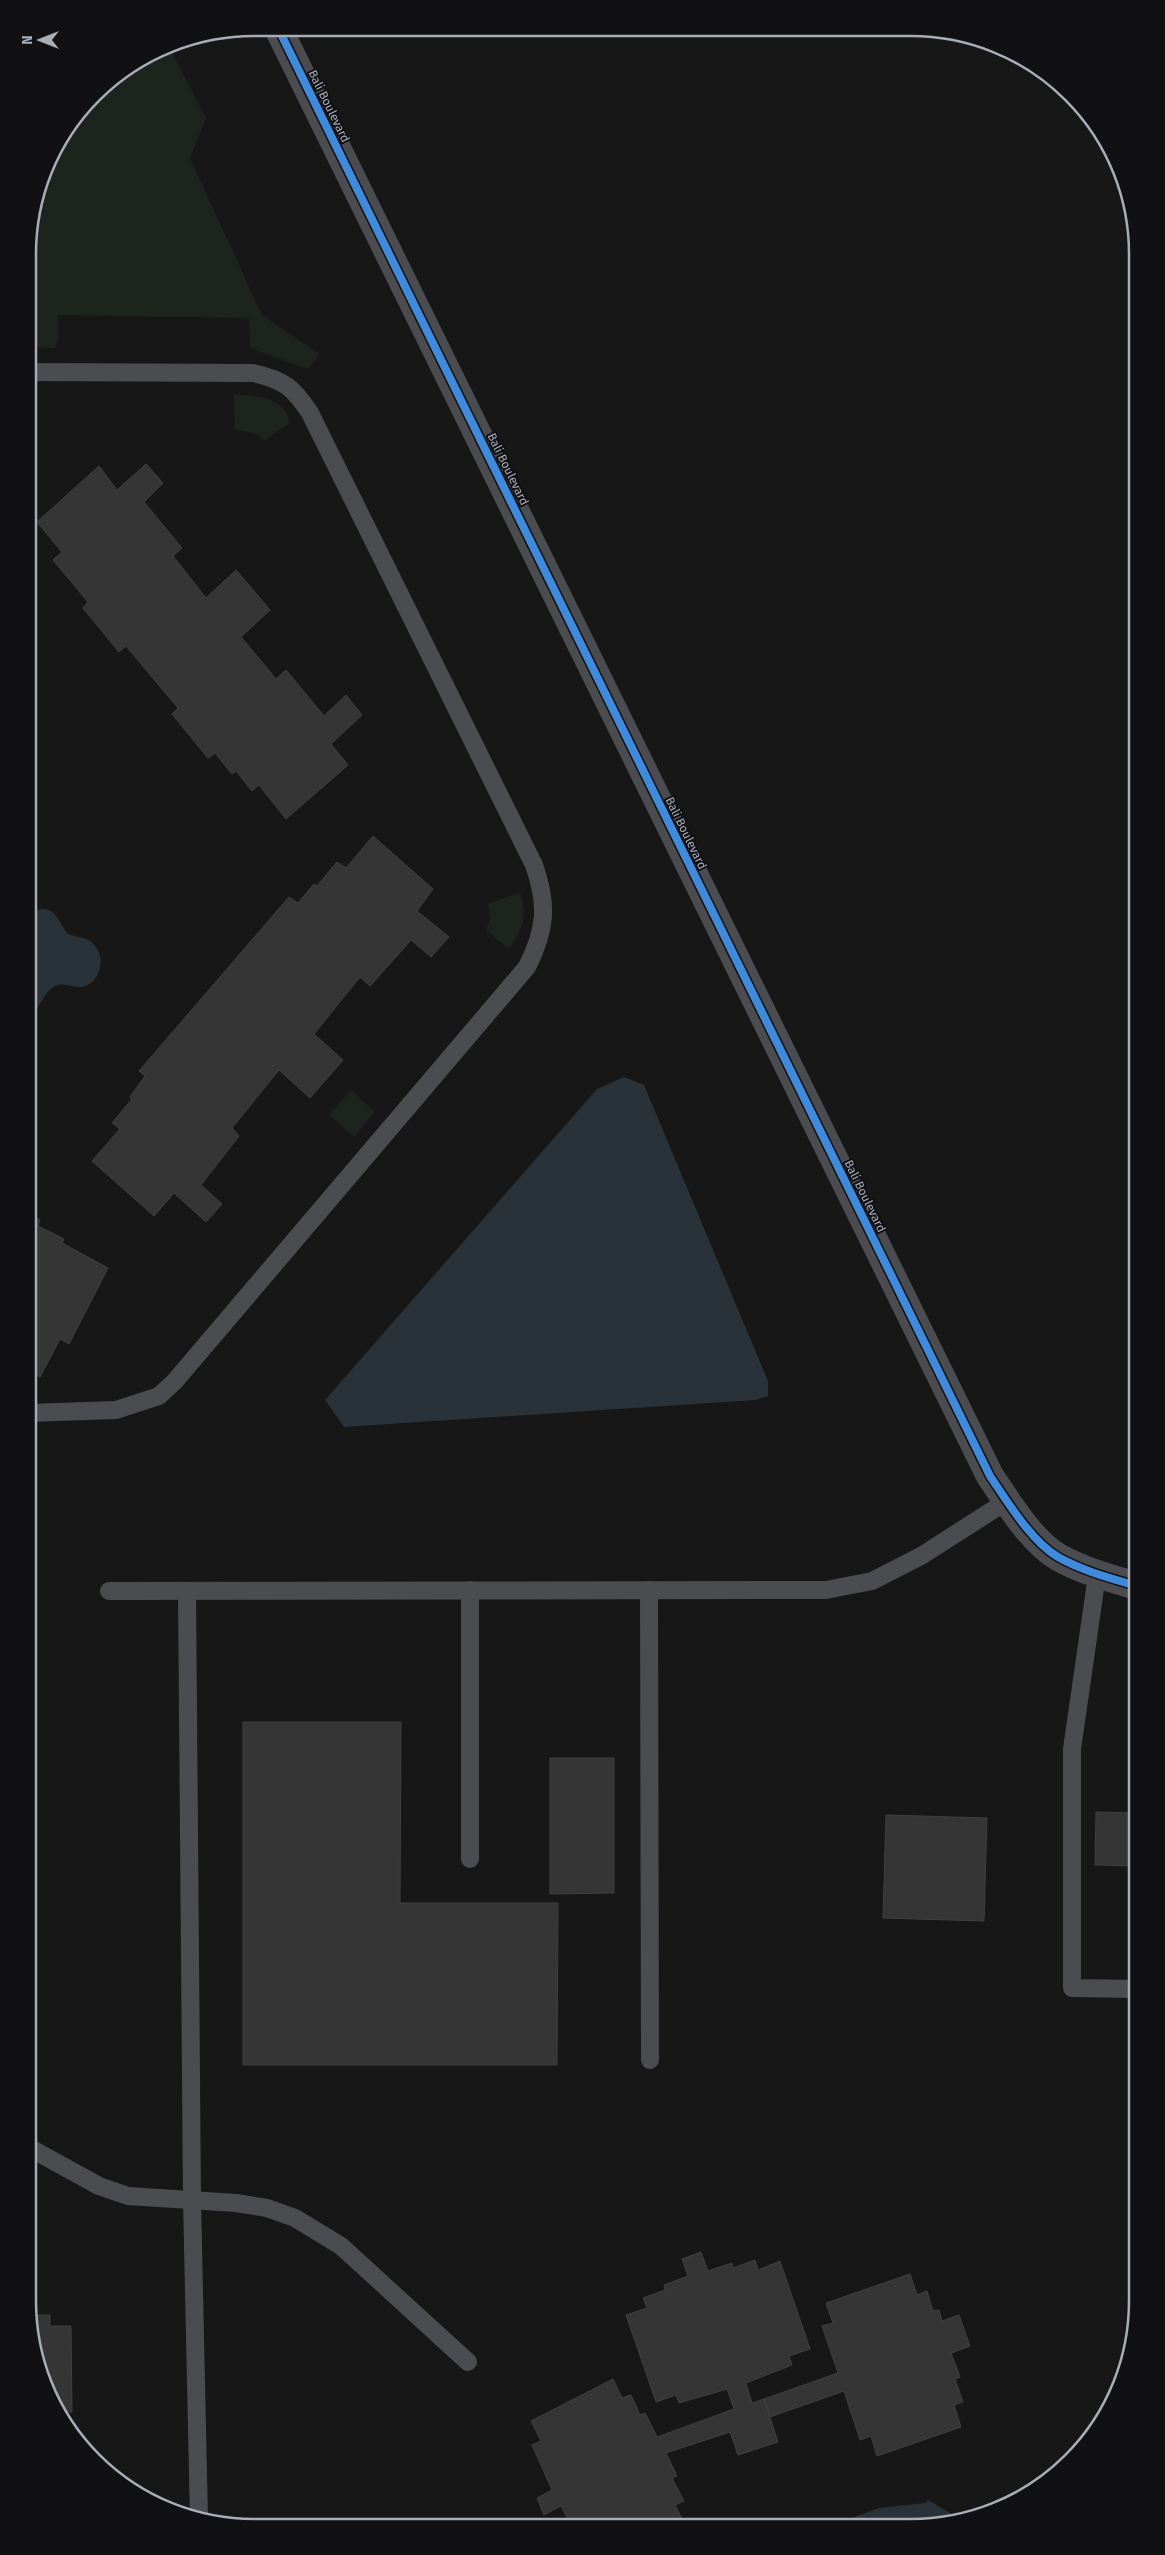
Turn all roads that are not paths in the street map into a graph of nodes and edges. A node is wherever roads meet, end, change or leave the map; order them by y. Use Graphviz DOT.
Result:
graph roads {
  1 [pos="282,36"];
  2 [pos="36,372"];
  3 [pos="36,1413"];
  4 [pos="1007,1501"];
  5 [pos="1097,1575"];
  6 [pos="1129,1584"];
  7 [pos="470,1590"];
  8 [pos="649,1590"];
  9 [pos="109,1591"];
  10 [pos="187,1591"];
  11 [pos="470,1860"];
  12 [pos="1129,1988"];
  13 [pos="650,2060"];
  14 [pos="36,2151"];
  15 [pos="192,2199"];
  16 [pos="468,2362"];
  17 [pos="199,2511"];
  1 -- 4 [label="street, Bali Boulevard"];
  2 -- 3 [label="lane"];
  4 -- 5 [label="street, Bali Boulevard"];
  4 -- 8 [label="lane"];
  5 -- 6 [label="street, Bali Boulevard"];
  5 -- 12 [label="lane"];
  7 -- 8 [label="lane"];
  7 -- 10 [label="lane"];
  7 -- 11 [label="lane"];
  8 -- 13 [label="lane"];
  9 -- 10 [label="lane"];
  10 -- 15 [label="lane"];
  14 -- 15 [label="lane"];
  15 -- 16 [label="lane"];
  15 -- 17 [label="lane"];
}
